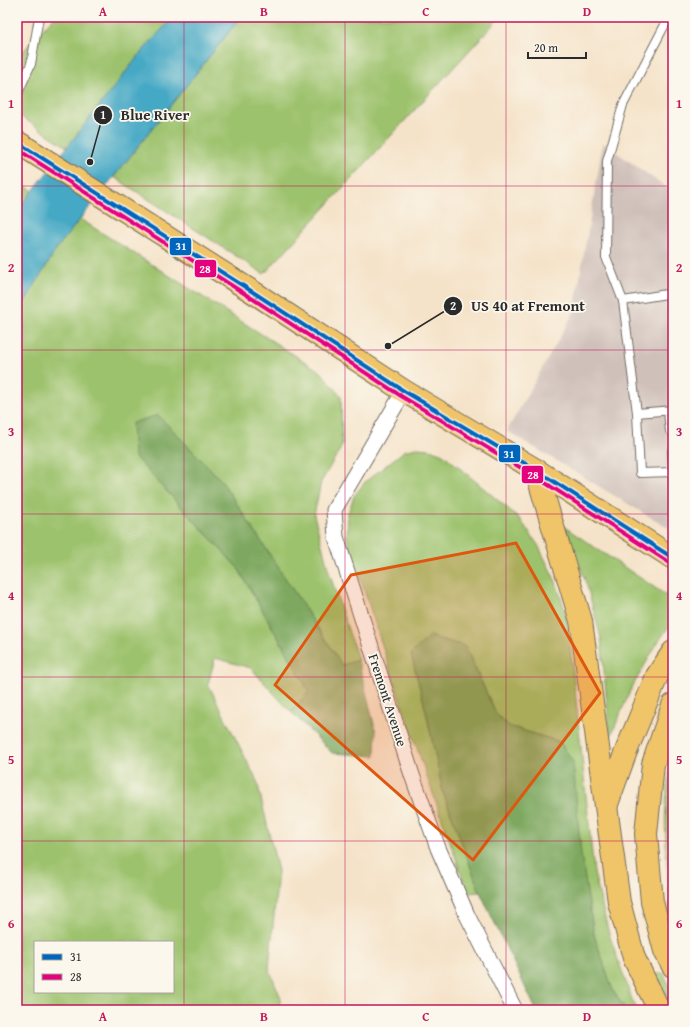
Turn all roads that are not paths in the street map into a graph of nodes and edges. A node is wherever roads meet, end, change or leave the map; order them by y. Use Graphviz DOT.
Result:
graph roads {
  1 [pos="39,17"];
  2 [pos="669,17"];
  3 [pos="17,95"];
  4 [pos="17,142"];
  5 [pos="673,293"];
  6 [pos="623,301"];
  7 [pos="404,391"];
  8 [pos="670,410"];
  9 [pos="637,413"];
  10 [pos="670,431"];
  11 [pos="672,451"];
  12 [pos="673,467"];
  13 [pos="536,470"];
  14 [pos="673,472"];
  15 [pos="673,558"];
  16 [pos="673,652"];
  17 [pos="673,705"];
  18 [pos="606,808"];
  19 [pos="673,966"];
  20 [pos="515,1010"];
  21 [pos="659,1010"];
  1 -- 3 [label="lane"];
  2 -- 6 [label="lane"];
  4 -- 7 [label="main road"];
  5 -- 6 [label="lane"];
  6 -- 9 [label="lane"];
  7 -- 13 [label="main road"];
  7 -- 20 [label="street, Fremont Avenue"];
  8 -- 9 [label="lane"];
  8 -- 10 [label="lane"];
  9 -- 14 [label="lane"];
  11 -- 12 [label="lane"];
  13 -- 15 [label="main road"];
  13 -- 18 [label="main road"];
  16 -- 18 [label="main road"];
  17 -- 19 [label="main road"];
  18 -- 21 [label="main road"];
}
